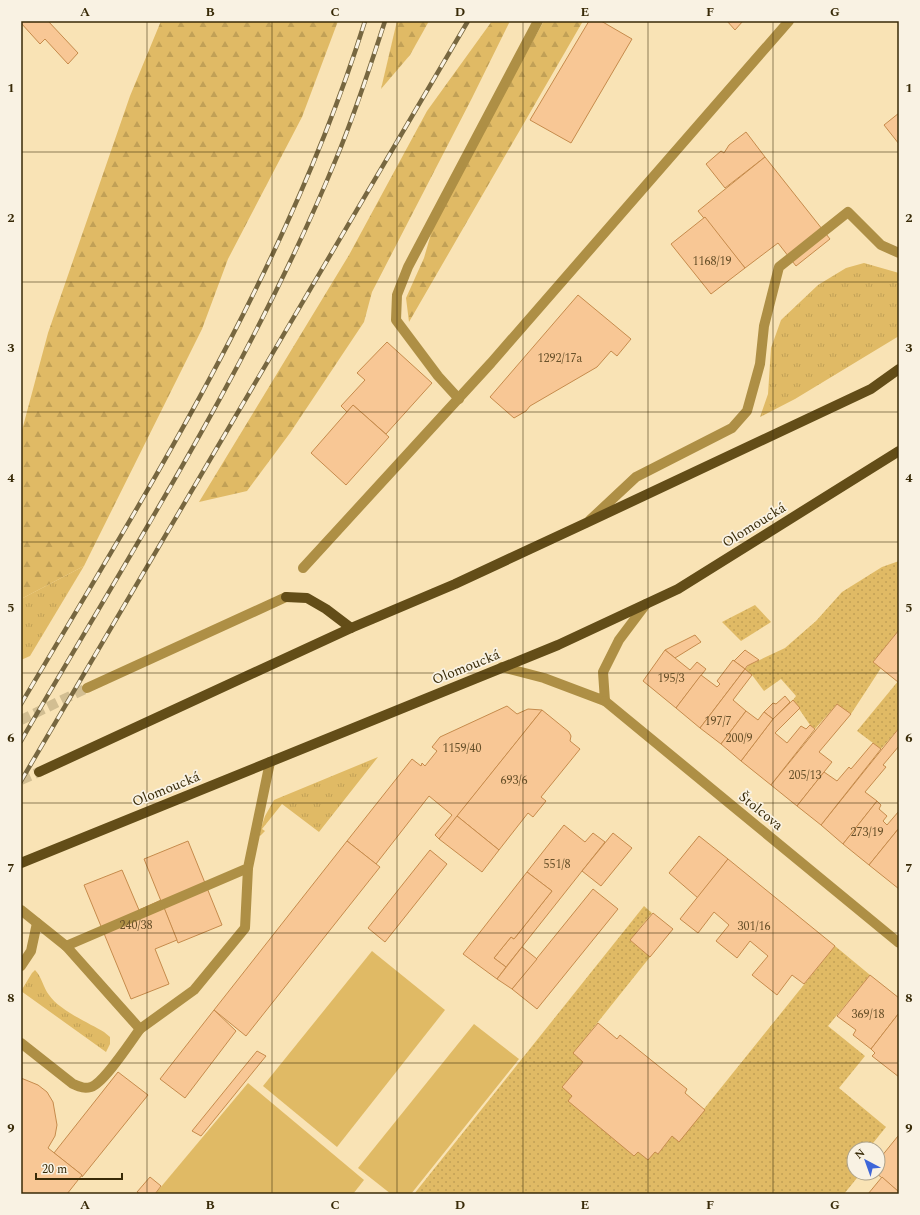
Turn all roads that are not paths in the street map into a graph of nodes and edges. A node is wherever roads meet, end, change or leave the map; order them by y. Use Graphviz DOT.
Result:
graph roads {
  1 [pos="538,21"];
  2 [pos="789,21"];
  3 [pos="899,253"];
  4 [pos="899,369"];
  5 [pos="459,399"];
  6 [pos="899,451"];
  7 [pos="586,523"];
  8 [pos="303,568"];
  9 [pos="286,597"];
  10 [pos="646,604"];
  11 [pos="350,628"];
  12 [pos="502,667"];
  13 [pos="88,688"];
  14 [pos="605,702"];
  15 [pos="270,762"];
  16 [pos="39,772"];
  17 [pos="21,863"];
  18 [pos="248,868"];
  19 [pos="21,910"];
  20 [pos="37,923"];
  21 [pos="899,943"];
  22 [pos="66,946"];
  23 [pos="21,966"];
  24 [pos="140,1029"];
  25 [pos="21,1043"];
  1 -- 5 [label="street"];
  2 -- 5 [label="street"];
  3 -- 7 [label="street"];
  4 -- 7 [label="main road"];
  5 -- 8 [label="street"];
  6 -- 10 [label="main road, Olomoucká"];
  7 -- 11 [label="main road"];
  9 -- 11 [label="main road"];
  9 -- 13 [label="street"];
  10 -- 12 [label="main road, Olomoucká"];
  10 -- 14 [label="street"];
  11 -- 16 [label="main road"];
  12 -- 14 [label="street, Štolcova"];
  12 -- 15 [label="main road, Olomoucká"];
  14 -- 21 [label="street, Štolcova"];
  15 -- 17 [label="main road, Olomoucká"];
  15 -- 18 [label="street"];
  18 -- 22 [label="street"];
  18 -- 24 [label="street"];
  19 -- 20 [label="street"];
  20 -- 22 [label="street"];
  20 -- 23 [label="street"];
  22 -- 24 [label="street"];
  24 -- 25 [label="street"];
}
